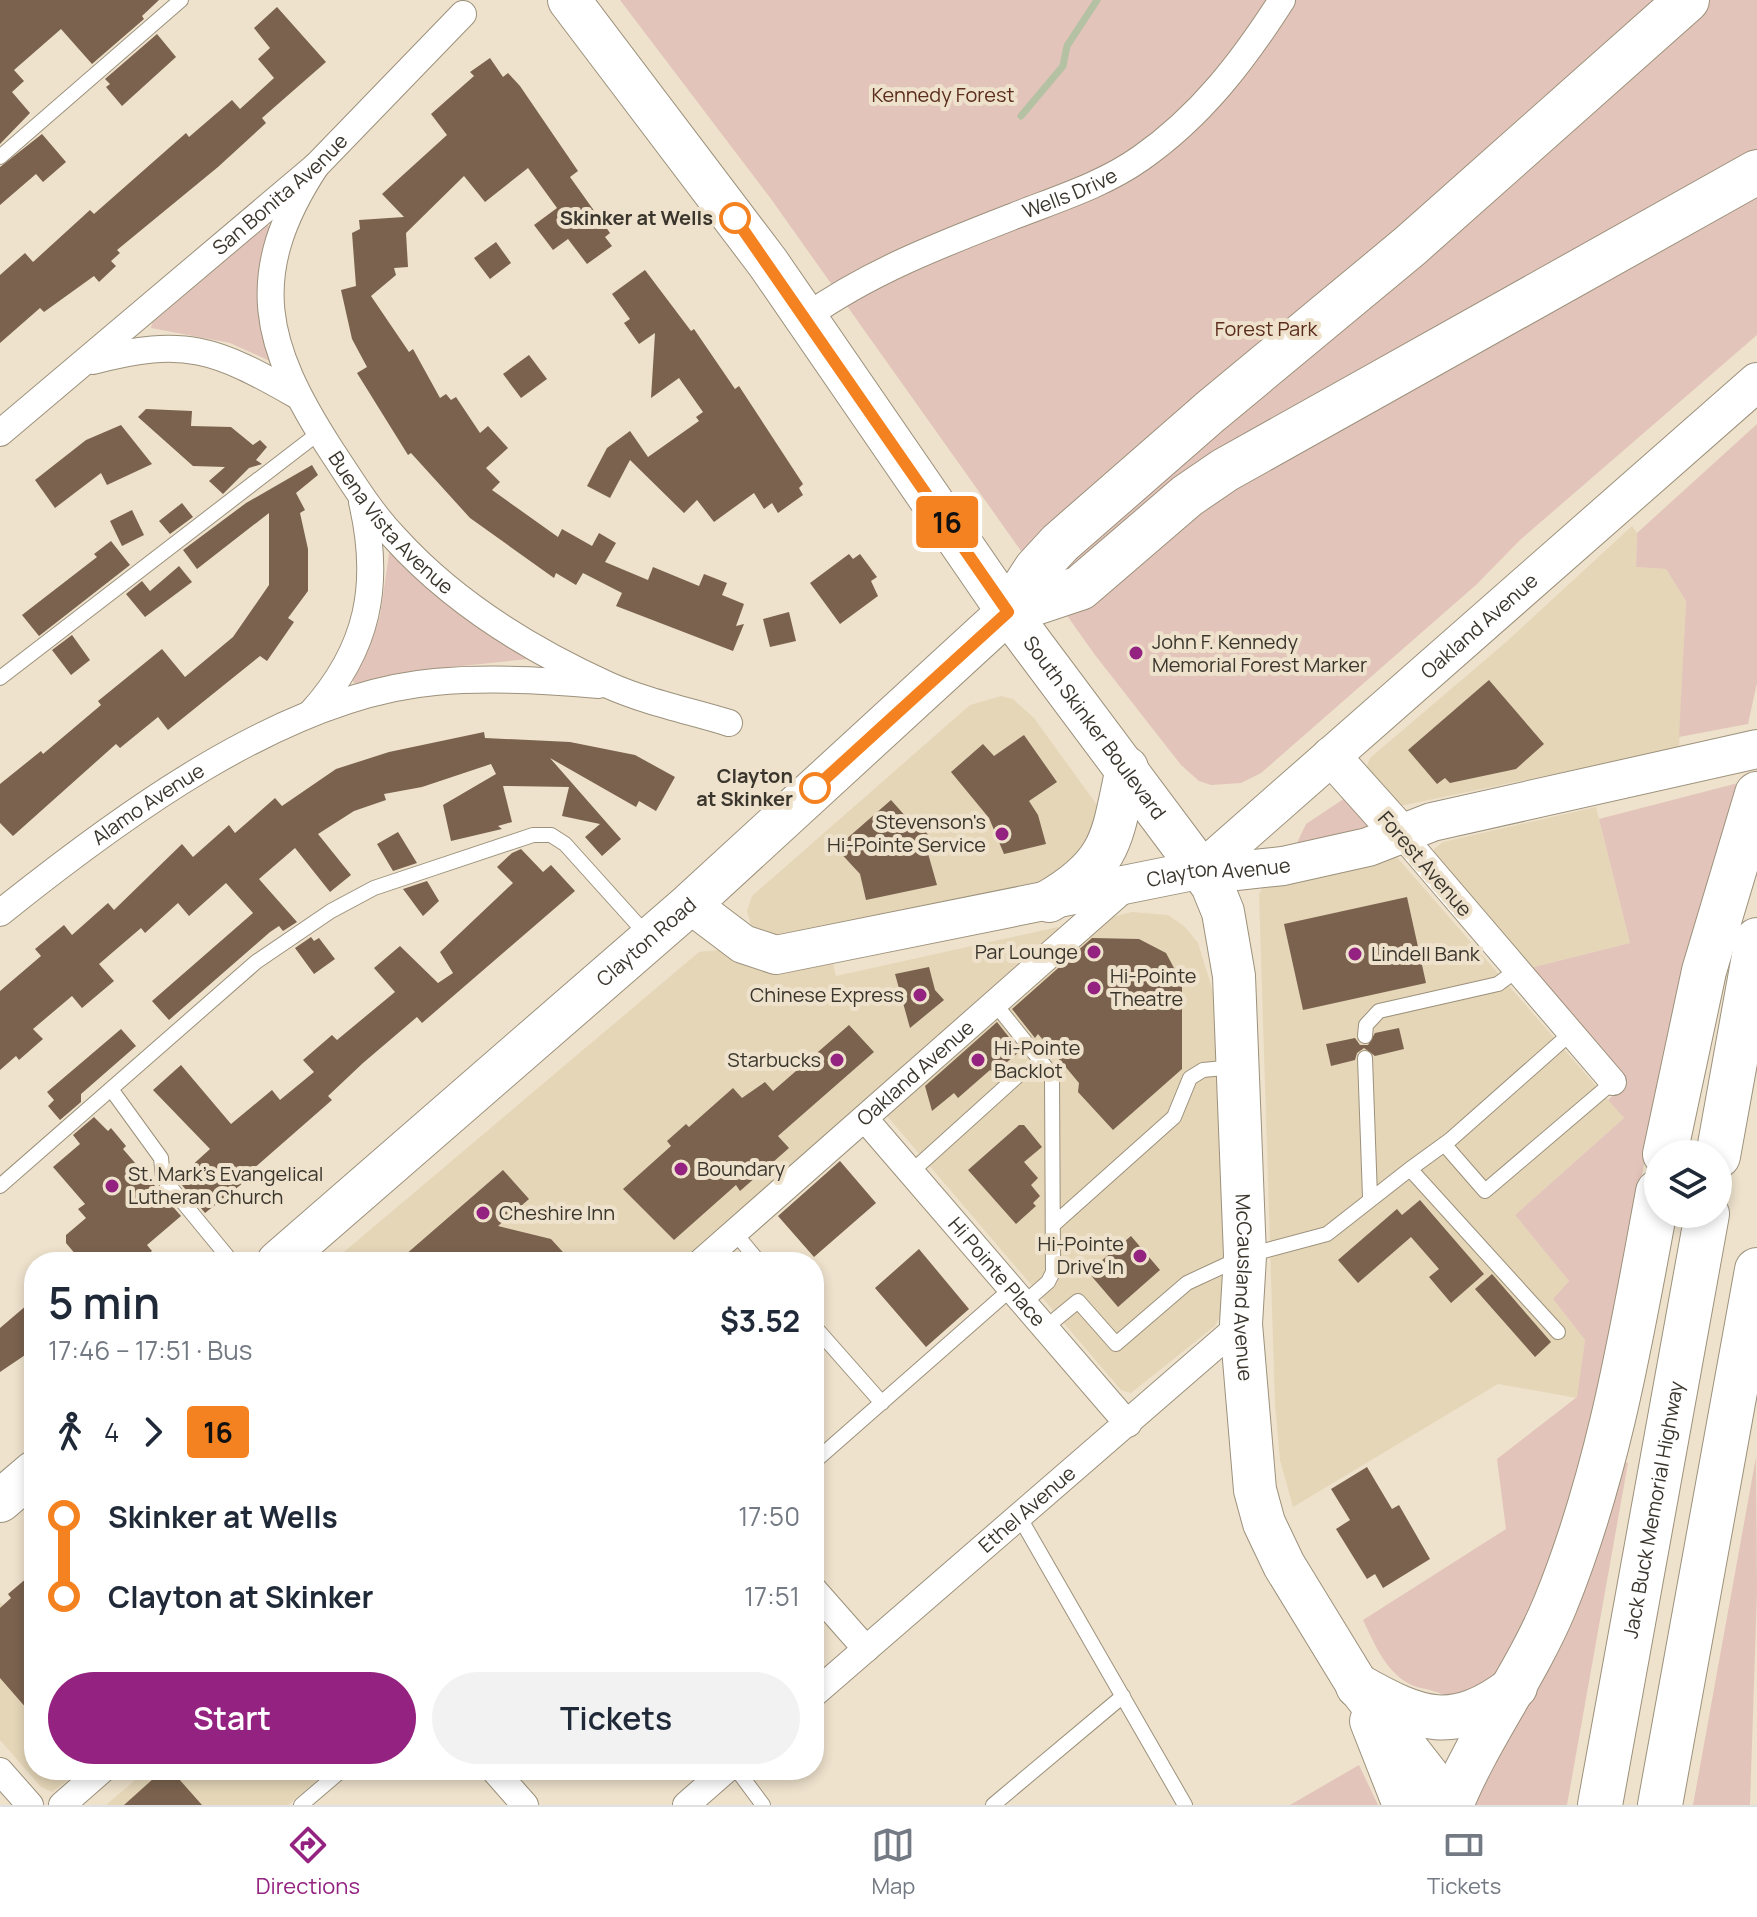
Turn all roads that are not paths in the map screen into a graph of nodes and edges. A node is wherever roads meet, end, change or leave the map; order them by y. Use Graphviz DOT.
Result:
graph roads {
  1 [pos="181,0"];
  2 [pos="569,0"];
  3 [pos="1282,0"];
  4 [pos="1687,0"];
  5 [pos="463,14"];
  6 [pos="0,157"];
  7 [pos="316,166"];
  8 [pos="1757,172"];
  9 [pos="806,317"];
  10 [pos="86,363"];
  11 [pos="1757,382"];
  12 [pos="296,395"];
  13 [pos="320,432"];
  14 [pos="0,433"];
  15 [pos="360,494"];
  16 [pos="1008,612"];
  17 [pos="0,678"];
  18 [pos="610,686"];
  19 [pos="310,714"];
  20 [pos="729,723"];
  21 [pos="1746,751"];
  22 [pos="1331,756"];
  23 [pos="1127,768"];
  24 [pos="1757,794"];
  25 [pos="1400,833"];
  26 [pos="1203,869"];
  27 [pos="1130,884"];
  28 [pos="1049,901"];
  29 [pos="690,904"];
  30 [pos="0,913"];
  31 [pos="650,939"];
  32 [pos="1757,940"];
  33 [pos="1517,970"];
  34 [pos="996,1005"];
  35 [pos="1571,1033"];
  36 [pos="1365,1036"];
  37 [pos="1365,1058"];
  38 [pos="1238,1067"];
  39 [pos="1023,1071"];
  40 [pos="1613,1082"];
  41 [pos="111,1089"];
  42 [pos="865,1119"];
  43 [pos="1668,1140"];
  44 [pos="1721,1140"];
  45 [pos="1444,1144"];
  46 [pos="1410,1169"];
  47 [pos="910,1173"];
  48 [pos="0,1186"];
  49 [pos="1370,1197"];
  50 [pos="1053,1225"];
  51 [pos="1651,1228"];
  52 [pos="1704,1228"];
  53 [pos="735,1233"];
  54 [pos="224,1252"];
  55 [pos="290,1252"];
  56 [pos="713,1252"];
  57 [pos="751,1252"];
  58 [pos="1245,1256"];
  59 [pos="1757,1270"];
  60 [pos="1017,1296"];
  61 [pos="1241,1324"];
  62 [pos="1045,1328"];
  63 [pos="1558,1332"];
  64 [pos="824,1337"];
  65 [pos="882,1403"];
  66 [pos="1128,1424"];
  67 [pos="824,1453"];
  68 [pos="24,1481"];
  69 [pos="0,1501"];
  70 [pos="1020,1518"];
  71 [pos="824,1601"];
  72 [pos="866,1649"];
  73 [pos="824,1685"];
  74 [pos="1358,1686"];
  75 [pos="1515,1687"];
  76 [pos="1123,1696"];
  77 [pos="0,1771"];
  78 [pos="91,1780"];
  79 [pos="330,1780"];
  80 [pos="503,1780"];
  81 [pos="715,1780"];
  82 [pos="744,1780"];
  83 [pos="30,1805"];
  84 [pos="62,1805"];
  85 [pos="301,1805"];
  86 [pos="525,1805"];
  87 [pos="686,1805"];
  88 [pos="763,1805"];
  89 [pos="993,1805"];
  90 [pos="1185,1805"];
  91 [pos="1404,1805"];
  92 [pos="1451,1805"];
  93 [pos="1600,1805"];
  94 [pos="1660,1805"];
  1 -- 6 [label="lane"];
  2 -- 9 [label="main road, South Skinker Boulevard"];
  3 -- 9 [label="street, Wells Drive"];
  4 -- 16 [label="highway"];
  5 -- 7 [label="street, San Bonita Avenue"];
  7 -- 10 [label="street, San Bonita Avenue"];
  7 -- 12 [label="street, Buena Vista Avenue"];
  8 -- 16 [label="highway"];
  9 -- 16 [label="main road, South Skinker Boulevard"];
  10 -- 12 [label="street, San Bonita Avenue"];
  10 -- 14 [label="street, San Bonita Avenue"];
  11 -- 22 [label="street, Oakland Avenue"];
  12 -- 13 [label="street, Buena Vista Avenue"];
  13 -- 15 [label="street, Buena Vista Avenue"];
  13 -- 17 [label="lane"];
  15 -- 18 [label="street, Buena Vista Avenue"];
  15 -- 19 [label="street, Alamo Avenue"];
  16 -- 23 [label="main road, South Skinker Boulevard"];
  16 -- 29 [label="main road, Clayton Road"];
  18 -- 19 [label="street, Alamo Avenue"];
  18 -- 20 [label="street, Buena Vista Avenue"];
  19 -- 30 [label="street, Alamo Avenue"];
  21 -- 25 [label="street, Clayton Avenue"];
  22 -- 25 [label="street, Forest Avenue"];
  22 -- 26 [label="street, Oakland Avenue"];
  23 -- 26 [label="main road, South Skinker Boulevard"];
  23 -- 28 [label="main road"];
  24 -- 43 [label="highway"];
  25 -- 26 [label="street, Clayton Avenue"];
  25 -- 33 [label="street, Forest Avenue"];
  26 -- 27 [label="street, Clayton Avenue"];
  26 -- 38 [label="main road, McCausland Avenue"];
  27 -- 28 [label="street, Clayton Avenue"];
  27 -- 34 [label="street, Oakland Avenue"];
  28 -- 29 [label="street, Clayton Avenue"];
  29 -- 31 [label="main road, Clayton Road"];
  31 -- 41 [label="lane"];
  31 -- 55 [label="main road, Clayton Road"];
  32 -- 44 [label="highway"];
  33 -- 35 [label="street, Forest Avenue"];
  33 -- 36 [label="lane"];
  34 -- 42 [label="street, Oakland Avenue"];
  34 -- 50 [label="lane"];
  35 -- 40 [label="street, Forest Avenue"];
  35 -- 45 [label="lane"];
  37 -- 49 [label="lane"];
  38 -- 50 [label="lane"];
  38 -- 58 [label="main road, McCausland Avenue"];
  39 -- 47 [label="lane"];
  40 -- 45 [label="lane"];
  41 -- 48 [label="lane"];
  41 -- 54 [label="lane"];
  42 -- 47 [label="street, Hi Pointe Place"];
  42 -- 53 [label="street, Oakland Avenue"];
  45 -- 46 [label="lane"];
  46 -- 49 [label="lane"];
  46 -- 63 [label="lane"];
  47 -- 60 [label="street, Hi Pointe Place"];
  49 -- 58 [label="lane"];
  50 -- 60 [label="lane"];
  51 -- 75 [label="highway"];
  52 -- 93 [label="highway, Jack Buck Memorial Highway"];
  53 -- 56 [label="street, Oakland Avenue"];
  53 -- 57 [label="lane"];
  58 -- 61 [label="main road, McCausland Avenue"];
  58 -- 62 [label="lane"];
  59 -- 94 [label="highway"];
  60 -- 62 [label="street, Hi Pointe Place"];
  60 -- 65 [label="lane"];
  61 -- 66 [label="street, Ethel Avenue"];
  61 -- 74 [label="main road, McCausland Avenue"];
  62 -- 66 [label="street, Hi Pointe Place"];
  64 -- 65 [label="lane"];
  65 -- 67 [label="lane"];
  66 -- 70 [label="street, Ethel Avenue"];
  68 -- 69 [label="main road"];
  70 -- 72 [label="street, Ethel Avenue"];
  70 -- 76 [label="lane"];
  71 -- 72 [label="street"];
  72 -- 73 [label="street, Ethel Avenue"];
  74 -- 75 [label="highway"];
  74 -- 91 [label="main road, McCausland Avenue"];
  74 -- 92 [label="main road, McCausland Avenue"];
  75 -- 92 [label="highway"];
  76 -- 89 [label="lane"];
  76 -- 90 [label="lane"];
  77 -- 83 [label="street"];
  78 -- 84 [label="street"];
  79 -- 85 [label="lane"];
  80 -- 86 [label="street"];
  81 -- 87 [label="street"];
  82 -- 88 [label="lane"];
}
